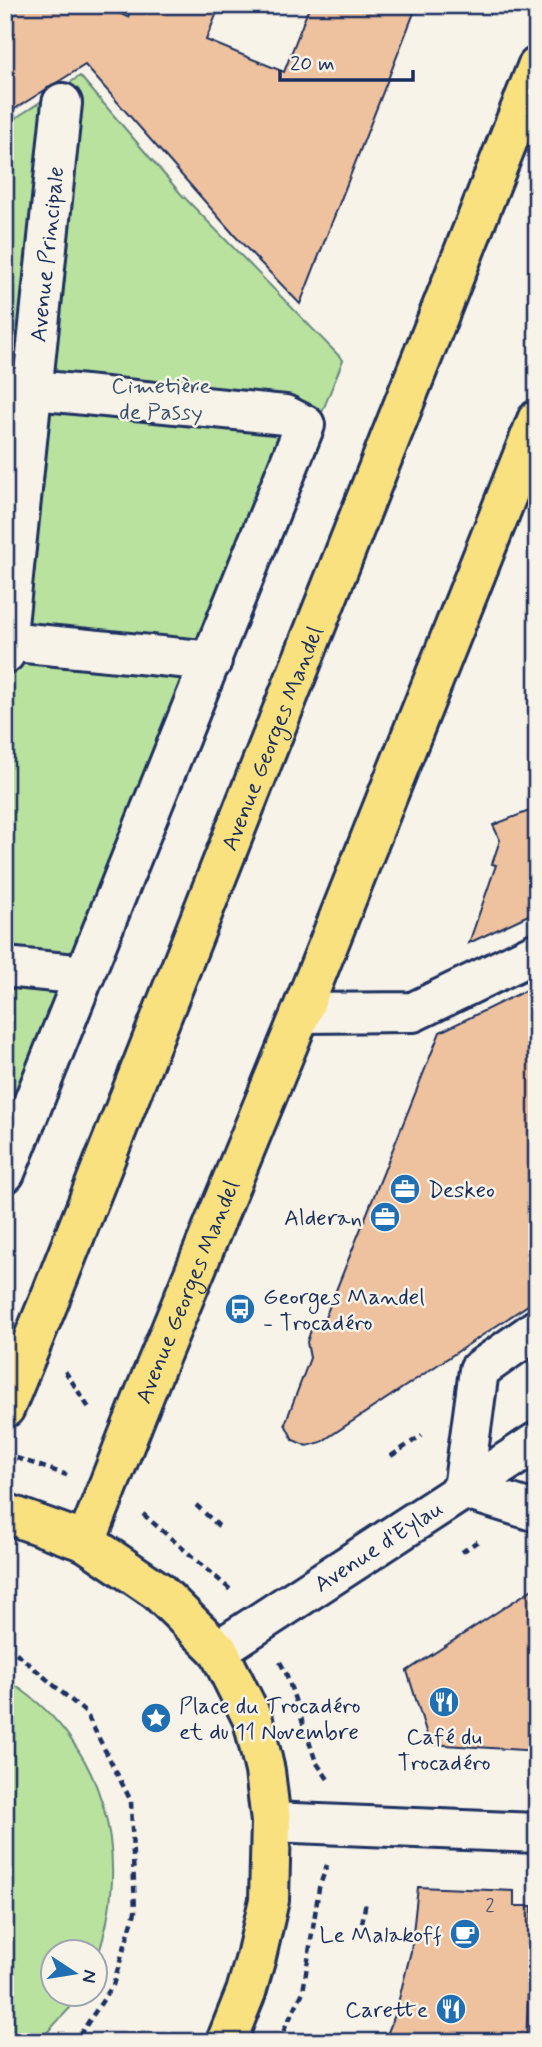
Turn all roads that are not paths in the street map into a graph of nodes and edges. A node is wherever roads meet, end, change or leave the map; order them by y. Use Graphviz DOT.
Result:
graph roads {
  1 [pos="537,66"];
  2 [pos="62,103"];
  3 [pos="18,389"];
  4 [pos="537,420"];
  5 [pos="6,645"];
  6 [pos="212,661"];
  7 [pos="537,952"];
  8 [pos="5,967"];
  9 [pos="85,975"];
  10 [pos="301,1013"];
  11 [pos="5,1173"];
  12 [pos="537,1329"];
  13 [pos="537,1354"];
  14 [pos="475,1395"];
  15 [pos="5,1408"];
  16 [pos="537,1441"];
  17 [pos="463,1489"];
  18 [pos="537,1512"];
  19 [pos="5,1513"];
  20 [pos="86,1542"];
  21 [pos="218,1650"];
  22 [pos="271,1822"];
  23 [pos="537,1833"];
  24 [pos="226,2042"];
  1 -- 15 [label="main road, Avenue Georges Mandel"];
  2 -- 3 [label="street, Avenue Principale"];
  3 -- 5 [label="street, Avenue Principale"];
  3 -- 6 [label="street"];
  4 -- 10 [label="main road, Avenue Georges Mandel"];
  5 -- 6 [label="street"];
  6 -- 9 [label="street"];
  7 -- 10 [label="street"];
  8 -- 9 [label="street"];
  9 -- 11 [label="street"];
  10 -- 20 [label="main road, Avenue Georges Mandel"];
  12 -- 14 [label="street"];
  13 -- 14 [label="street"];
  14 -- 17 [label="street"];
  16 -- 17 [label="street, Avenue d'Eylau"];
  17 -- 18 [label="street"];
  17 -- 21 [label="street, Avenue d'Eylau"];
  19 -- 20 [label="main road"];
  20 -- 21 [label="main road"];
  21 -- 22 [label="main road"];
  22 -- 23 [label="street"];
  22 -- 24 [label="main road"];
}
